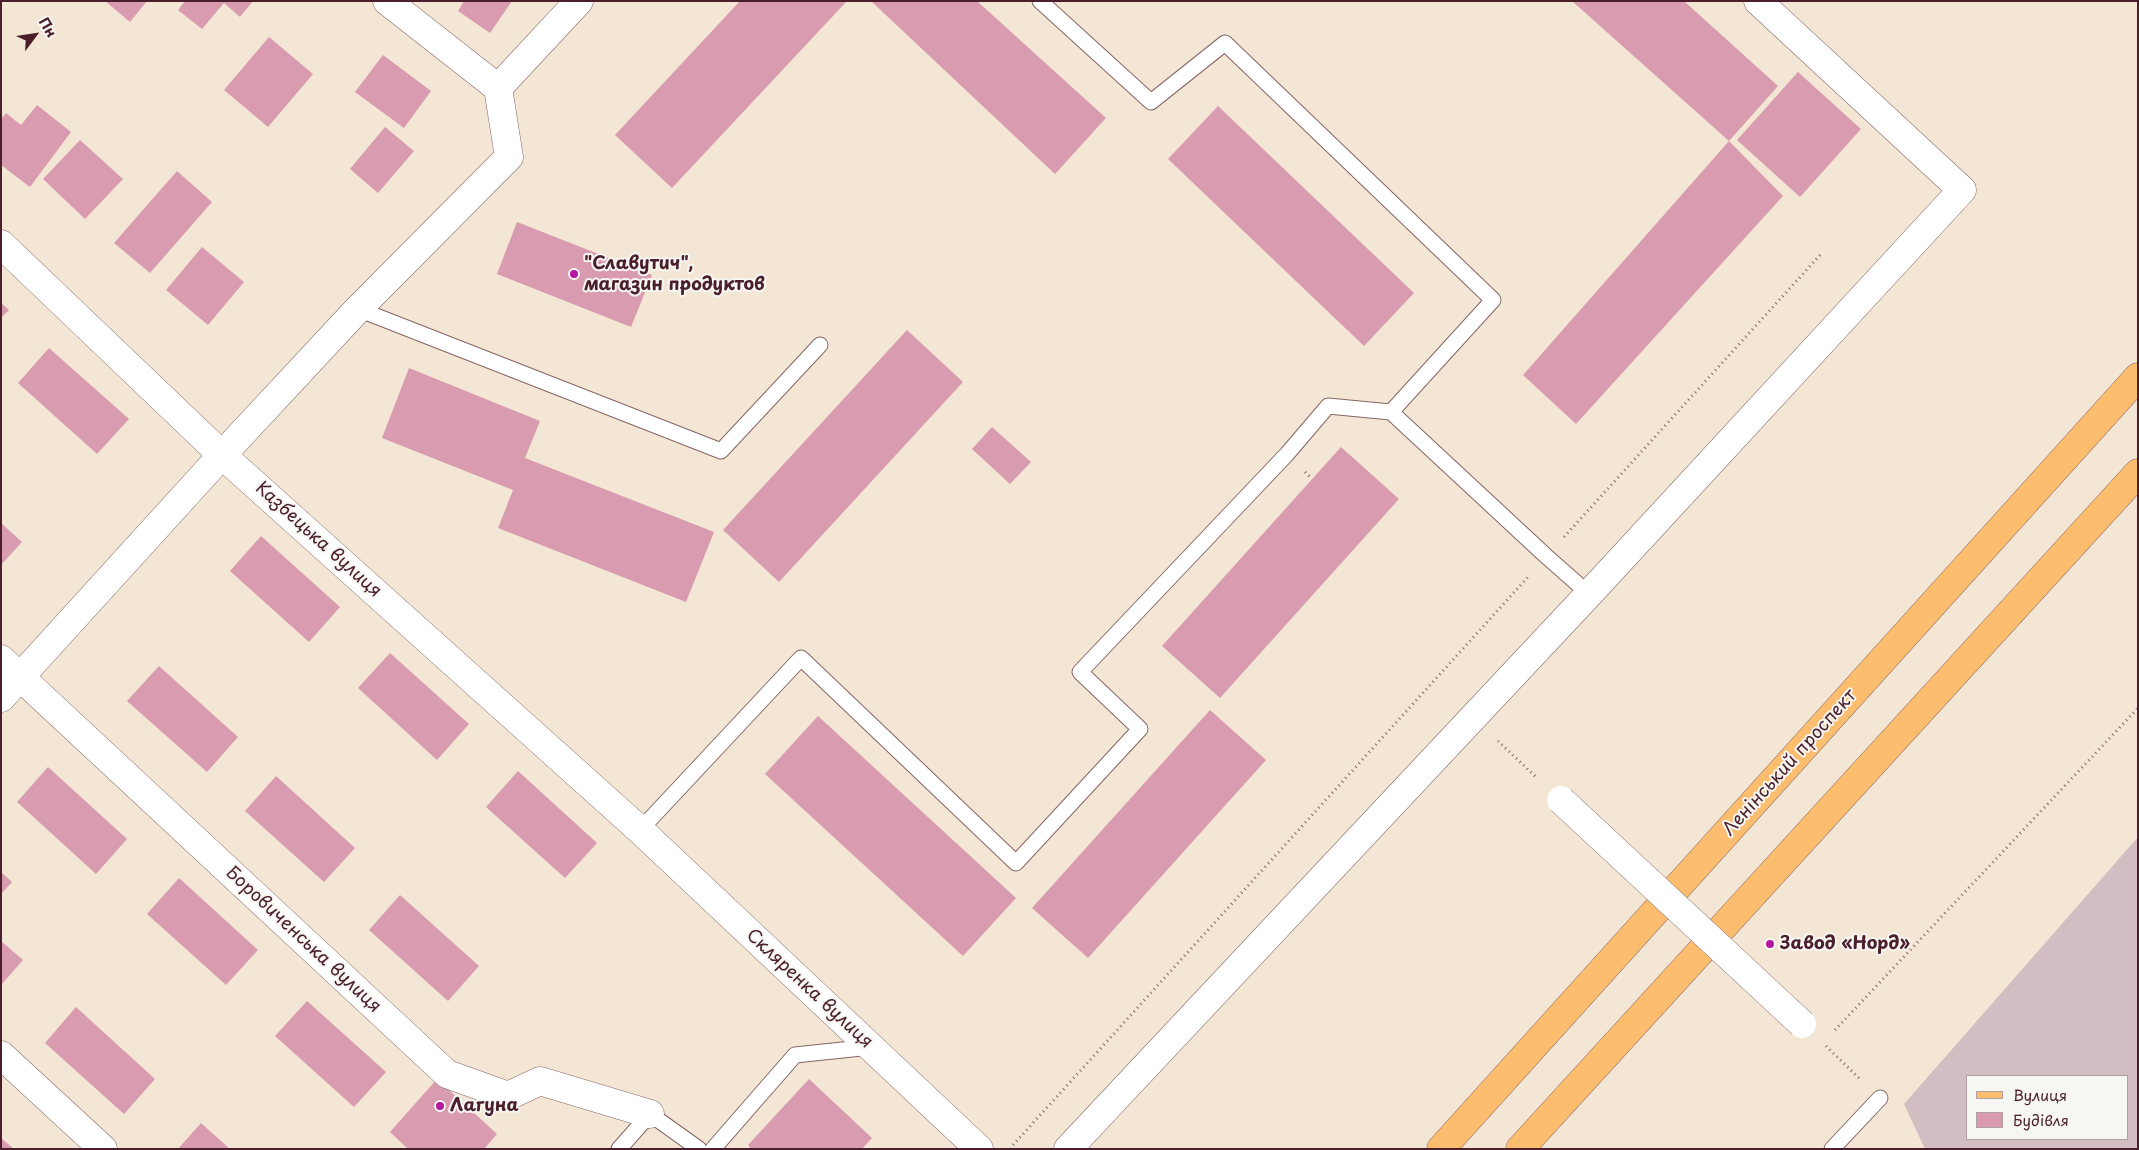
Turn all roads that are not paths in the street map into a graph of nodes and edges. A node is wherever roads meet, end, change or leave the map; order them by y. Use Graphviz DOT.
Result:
graph roads {
  1 [pos="387,1"];
  2 [pos="579,1"];
  3 [pos="1040,1"];
  4 [pos="1758,1"];
  5 [pos="498,88"];
  6 [pos="1,244"];
  7 [pos="358,309"];
  8 [pos="820,345"];
  9 [pos="2138,377"];
  10 [pos="1391,412"];
  11 [pos="222,455"];
  12 [pos="2138,473"];
  13 [pos="1589,594"];
  14 [pos="11,668"];
  15 [pos="1,698"];
  16 [pos="1561,800"];
  17 [pos="640,830"];
  18 [pos="1802,1024"];
  19 [pos="870,1047"];
  20 [pos="1,1055"];
  21 [pos="1880,1098"];
  22 [pos="650,1114"];
  23 [pos="102,1149"];
  24 [pos="618,1149"];
  25 [pos="699,1149"];
  26 [pos="713,1149"];
  27 [pos="979,1149"];
  28 [pos="1068,1149"];
  29 [pos="1441,1149"];
  30 [pos="1520,1149"];
  31 [pos="1832,1149"];
  1 -- 5 [label="street"];
  2 -- 5 [label="street"];
  3 -- 10 [label="lane"];
  4 -- 13 [label="street"];
  5 -- 7 [label="street"];
  6 -- 11 [label="street, Казбецька вулиця"];
  7 -- 8 [label="lane"];
  7 -- 11 [label="street"];
  9 -- 29 [label="main road, Ленінський проспект"];
  10 -- 13 [label="lane"];
  10 -- 17 [label="lane"];
  11 -- 14 [label="street"];
  11 -- 17 [label="street, Казбецька вулиця"];
  12 -- 30 [label="main road"];
  13 -- 28 [label="street"];
  14 -- 15 [label="street"];
  14 -- 22 [label="street, Боровиченська вулиця"];
  16 -- 18 [label="street, bridge"];
  17 -- 19 [label="street, Скляренка вулиця"];
  19 -- 26 [label="lane"];
  19 -- 27 [label="street, Скляренка вулиця"];
  20 -- 23 [label="street"];
  21 -- 31 [label="lane"];
  22 -- 24 [label="lane"];
  22 -- 25 [label="lane"];
}
